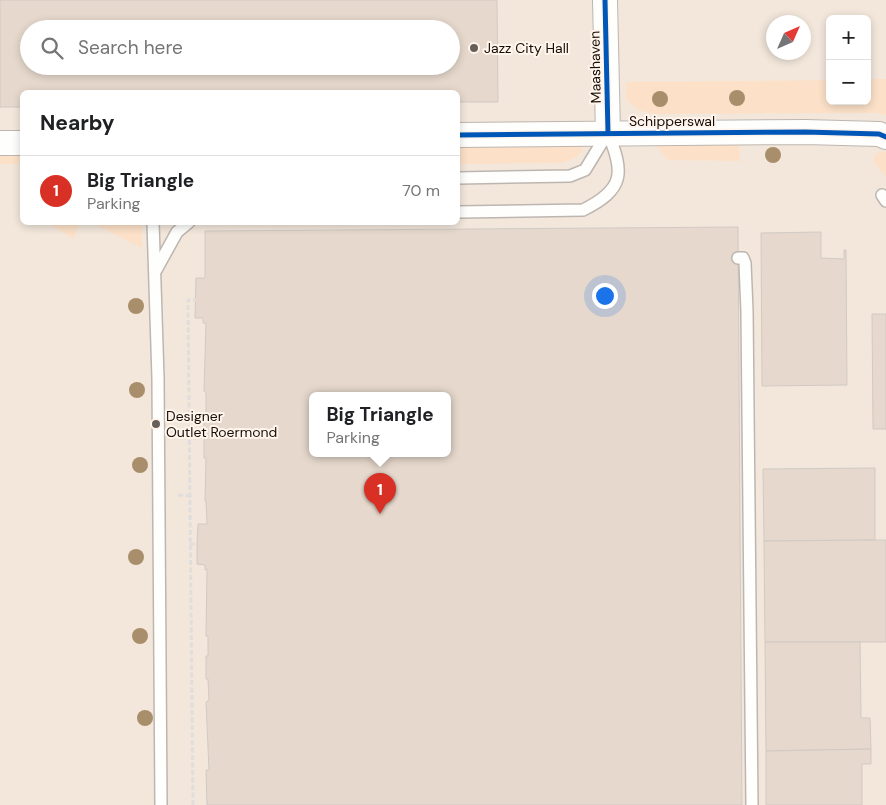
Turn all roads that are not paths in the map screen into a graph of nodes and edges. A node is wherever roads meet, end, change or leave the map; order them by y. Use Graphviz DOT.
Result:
graph roads {
  1 [pos="605,0"];
  2 [pos="608,132"];
  3 [pos="460,135"];
  4 [pos="886,137"];
  5 [pos="0,143"];
  6 [pos="20,143"];
  7 [pos="460,178"];
  8 [pos="460,212"];
  9 [pos="153,225"];
  10 [pos="186,225"];
  11 [pos="738,258"];
  12 [pos="156,270"];
  13 [pos="161,805"];
  14 [pos="752,805"];
  1 -- 2 [label="street, Maashaven"];
  2 -- 3 [label="street, Schipperswal"];
  2 -- 4 [label="street, Schipperswal"];
  2 -- 7 [label="lane"];
  2 -- 8 [label="lane"];
  5 -- 6 [label="street"];
  9 -- 12 [label="lane"];
  10 -- 12 [label="lane"];
  11 -- 14 [label="lane"];
  12 -- 13 [label="lane"];
}
